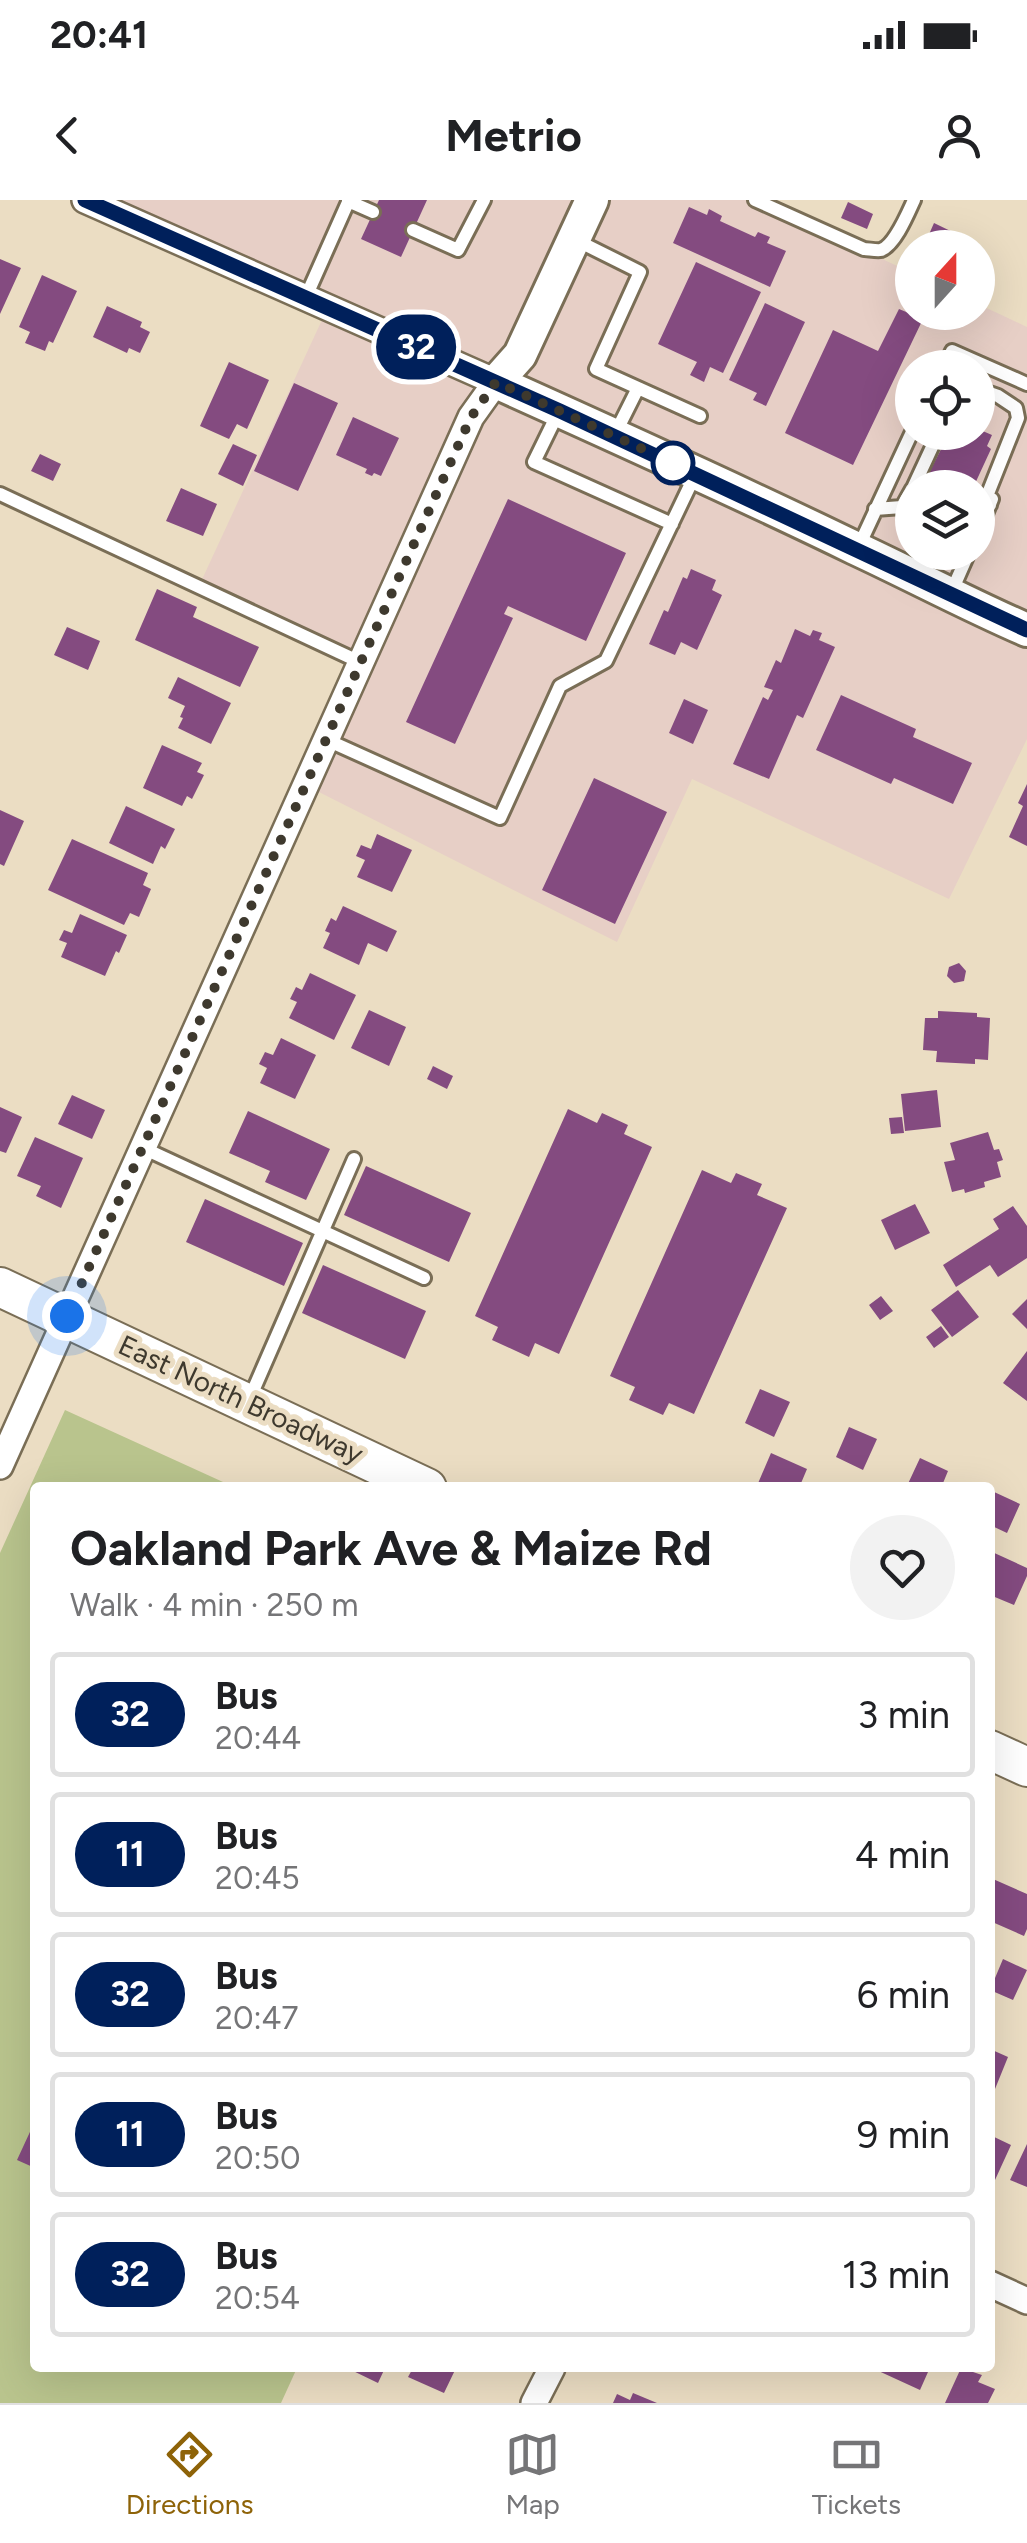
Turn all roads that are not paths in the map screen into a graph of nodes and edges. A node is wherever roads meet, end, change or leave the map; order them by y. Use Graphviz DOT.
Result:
graph roads {
  1 [pos="85,200"];
  2 [pos="348,200"];
  3 [pos="484,200"];
  4 [pos="592,200"];
  5 [pos="755,200"];
  6 [pos="914,200"];
  7 [pos="373,212"];
  8 [pos="413,230"];
  9 [pos="574,239"];
  10 [pos="305,299"];
  11 [pos="995,369"];
  12 [pos="496,382"];
  13 [pos="1027,384"];
  14 [pos="638,388"];
  15 [pos="995,395"];
  16 [pos="560,411"];
  17 [pos="700,416"];
  18 [pos="1027,419"];
  19 [pos="614,436"];
  20 [pos="903,450"];
  21 [pos="696,473"];
  22 [pos="995,476"];
  23 [pos="0,494"];
  24 [pos="995,494"];
  25 [pos="875,508"];
  26 [pos="895,508"];
  27 [pos="672,524"];
  28 [pos="858,549"];
  29 [pos="961,570"];
  30 [pos="950,596"];
  31 [pos="1027,630"];
  32 [pos="362,662"];
  33 [pos="326,740"];
  34 [pos="143,1148"];
  35 [pos="354,1159"];
  36 [pos="322,1231"];
  37 [pos="424,1278"];
  38 [pos="0,1286"];
  39 [pos="67,1316"];
  40 [pos="248,1403"];
  41 [pos="0,1466"];
  42 [pos="414,1482"];
  43 [pos="995,1752"];
  44 [pos="1027,1767"];
  45 [pos="995,2286"];
  46 [pos="1027,2301"];
  47 [pos="550,2372"];
  48 [pos="534,2403"];
  1 -- 10 [label="street"];
  2 -- 7 [label="lane"];
  2 -- 10 [label="lane"];
  3 -- 8 [label="lane"];
  4 -- 9 [label="street"];
  5 -- 6 [label="lane"];
  9 -- 12 [label="street"];
  9 -- 14 [label="lane"];
  10 -- 12 [label="street"];
  11 -- 13 [label="lane"];
  12 -- 16 [label="street"];
  12 -- 32 [label="street"];
  14 -- 17 [label="lane"];
  14 -- 19 [label="lane"];
  15 -- 22 [label="lane"];
  16 -- 19 [label="street"];
  16 -- 27 [label="lane"];
  18 -- 24 [label="lane"];
  19 -- 21 [label="street"];
  20 -- 25 [label="lane"];
  21 -- 27 [label="lane"];
  21 -- 28 [label="street"];
  23 -- 32 [label="lane"];
  25 -- 26 [label="lane"];
  25 -- 28 [label="lane"];
  27 -- 33 [label="lane"];
  28 -- 30 [label="street"];
  29 -- 30 [label="lane"];
  30 -- 31 [label="street"];
  32 -- 33 [label="street"];
  33 -- 34 [label="street"];
  34 -- 36 [label="lane"];
  34 -- 39 [label="street"];
  35 -- 36 [label="lane"];
  36 -- 37 [label="lane"];
  36 -- 40 [label="lane"];
  38 -- 39 [label="main road, East North Broadway"];
  39 -- 40 [label="main road, East North Broadway"];
  39 -- 41 [label="street"];
  40 -- 42 [label="main road, East North Broadway"];
  43 -- 44 [label="main road"];
  45 -- 46 [label="street"];
  47 -- 48 [label="street"];
}
